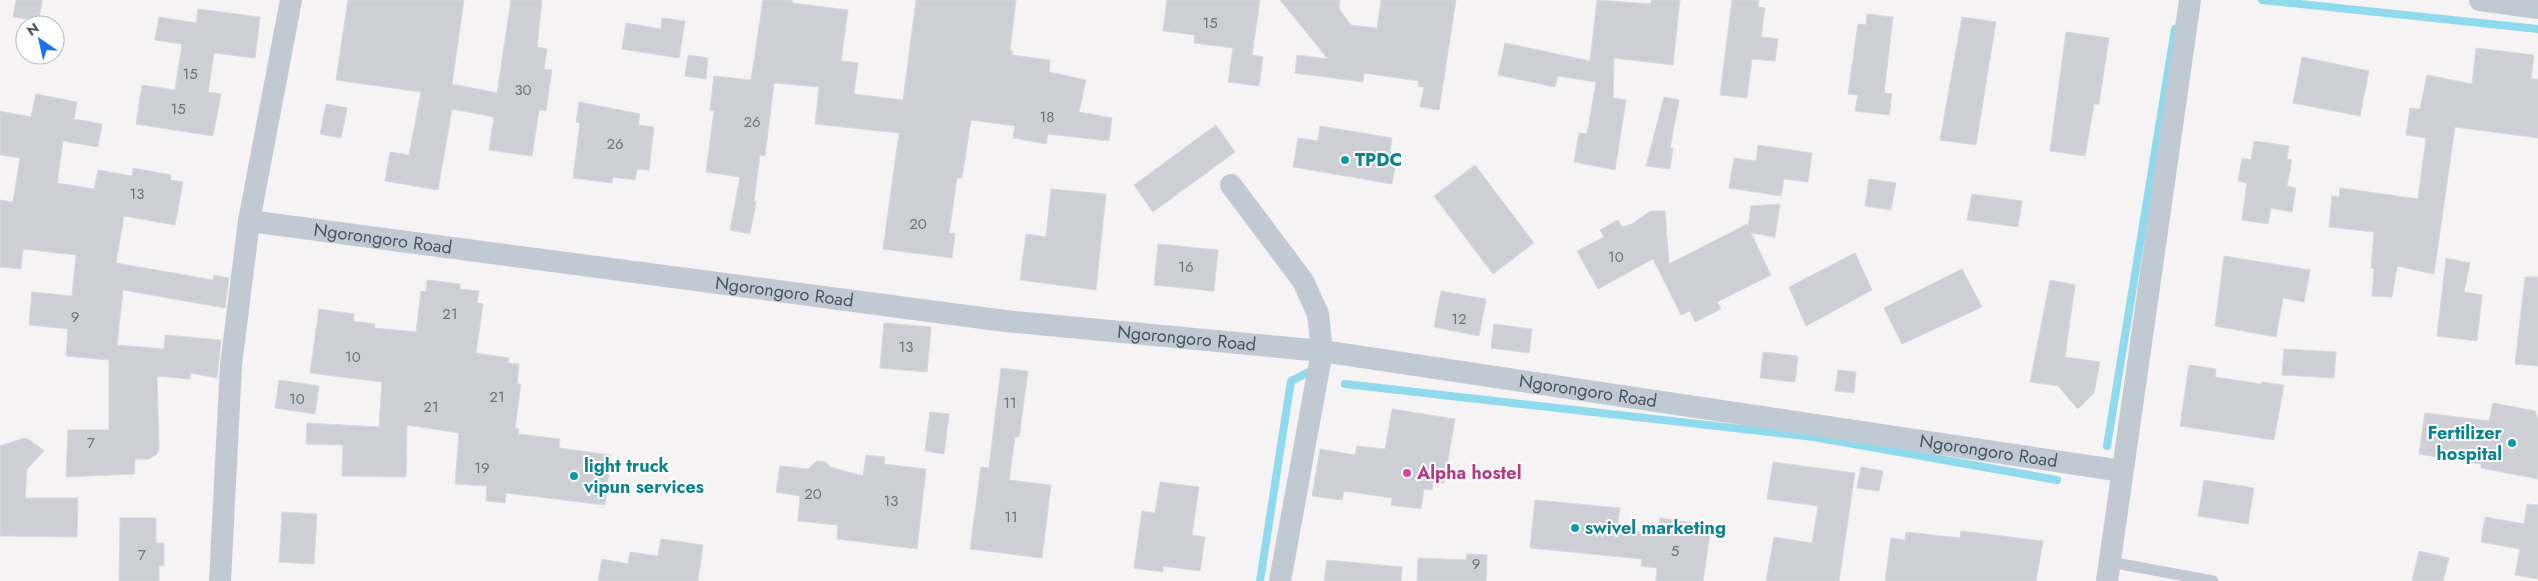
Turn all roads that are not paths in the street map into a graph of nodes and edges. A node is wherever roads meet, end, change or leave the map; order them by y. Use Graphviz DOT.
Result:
graph roads {
  1 [pos="291,0"];
  2 [pos="2190,0"];
  3 [pos="2480,0"];
  4 [pos="2538,8"];
  5 [pos="1231,184"];
  6 [pos="249,221"];
  7 [pos="1322,351"];
  8 [pos="2122,471"];
  9 [pos="2108,572"];
  10 [pos="220,581"];
  11 [pos="1280,581"];
  12 [pos="2214,581"];
  1 -- 6 [label="street"];
  2 -- 8 [label="street"];
  3 -- 4 [label="street"];
  5 -- 7 [label="street"];
  6 -- 7 [label="street, Ngorongoro Road"];
  6 -- 10 [label="street"];
  7 -- 8 [label="street, Ngorongoro Road"];
  7 -- 11 [label="street"];
  8 -- 9 [label="street"];
  9 -- 12 [label="lane"];
}
